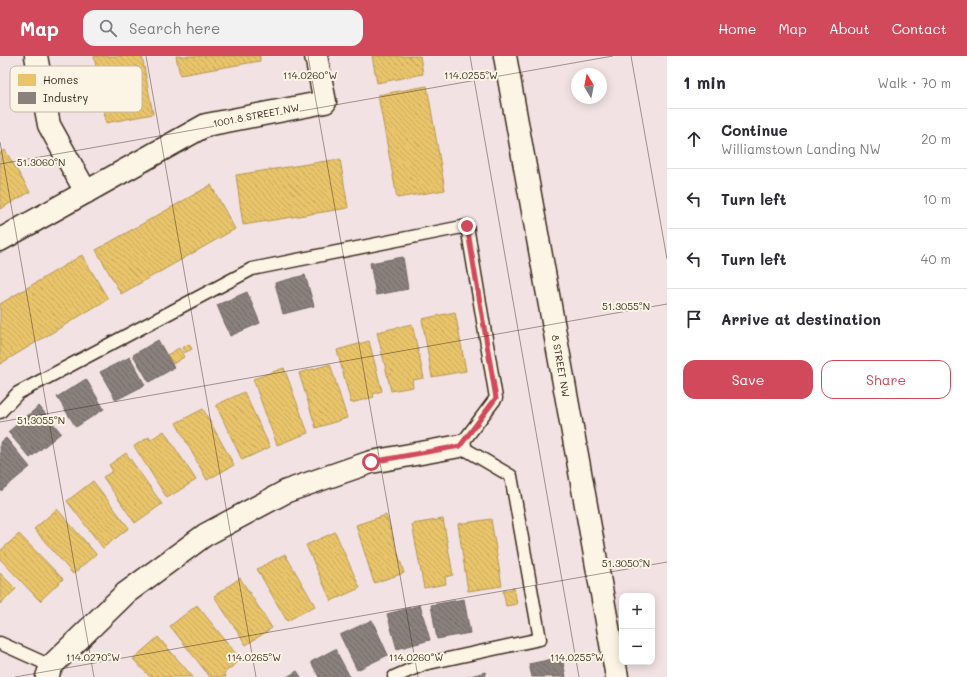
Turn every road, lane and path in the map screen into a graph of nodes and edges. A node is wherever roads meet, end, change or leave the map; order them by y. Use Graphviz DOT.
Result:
graph roads {
  1 [pos="36,56"];
  2 [pos="316,56"];
  3 [pos="505,56"];
  4 [pos="38,66"];
  5 [pos="46,112"];
  6 [pos="86,192"];
  7 [pos="0,240"];
  8 [pos="0,412"];
  9 [pos="460,446"];
  10 [pos="0,644"];
  11 [pos="49,672"];
  12 [pos="394,677"];
  13 [pos="618,677"];
  1 -- 4 [label="street"];
  2 -- 6 [label="street, 1001 8 STREET NW"];
  3 -- 13 [label="street, 8 STREET NW"];
  5 -- 6 [label="street"];
  6 -- 7 [label="street, 1001 8 STREET NW"];
  8 -- 9 [label="lane"];
  9 -- 11 [label="street"];
  9 -- 12 [label="lane"];
  10 -- 11 [label="lane"];
}
